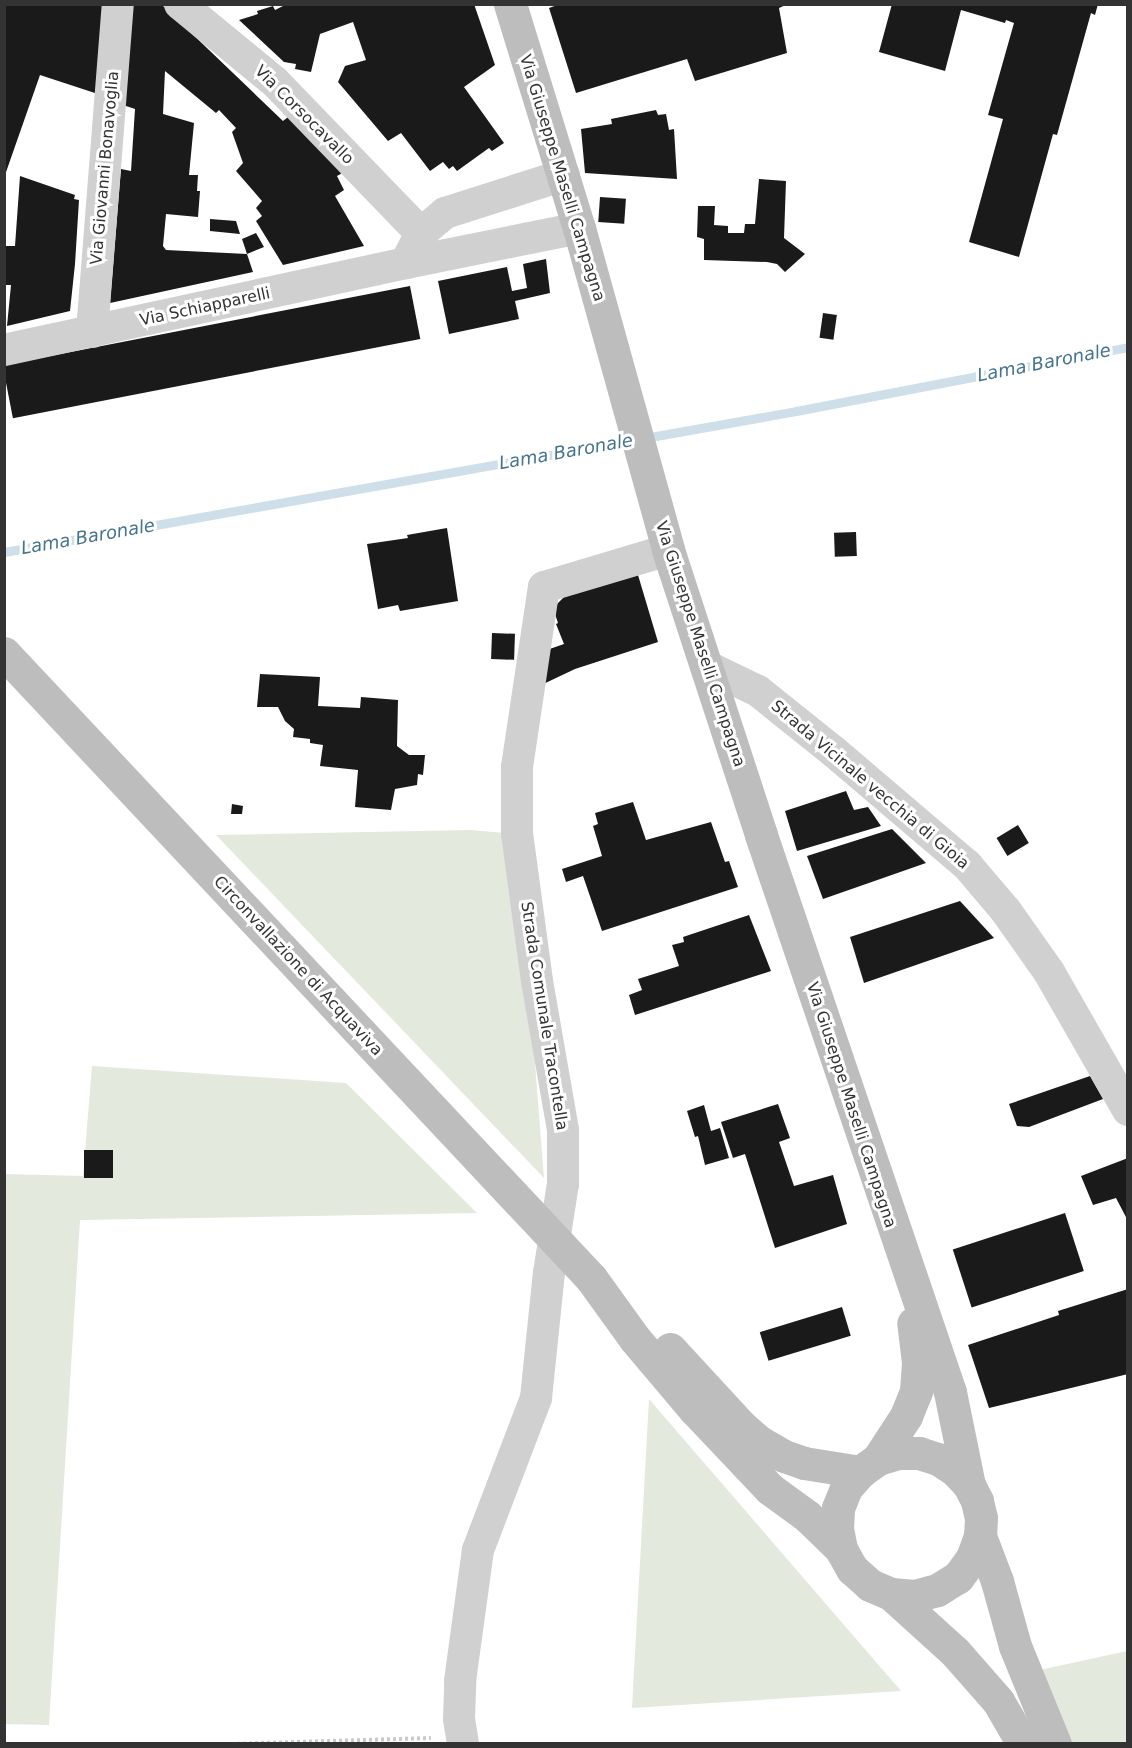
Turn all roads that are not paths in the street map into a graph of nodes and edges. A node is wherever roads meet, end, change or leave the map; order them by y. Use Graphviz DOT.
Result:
graph roads {
  1 [pos="118,4"];
  2 [pos="180,4"];
  3 [pos="510,4"];
  4 [pos="564,175"];
  5 [pos="579,228"];
  6 [pos="421,233"];
  7 [pos="406,263"];
  8 [pos="92,332"];
  9 [pos="4,350"];
  10 [pos="668,550"];
  11 [pos="4,653"];
  12 [pos="706,666"];
  13 [pos="1128,1110"];
  14 [pos="555,1239"];
  15 [pos="909,1277"];
  16 [pos="591,1278"];
  17 [pos="869,1465"];
  18 [pos="969,1485"];
  19 [pos="980,1536"];
  20 [pos="841,1549"];
  21 [pos="891,1594"];
  22 [pos="462,1740"];
  23 [pos="1023,1743"];
  24 [pos="1054,1743"];
  1 -- 8 [label="street, Via Giovanni Bonavoglia"];
  2 -- 6 [label="street, Via Corsocavallo"];
  3 -- 4 [label="main road, Via Giuseppe Maselli Campagna"];
  4 -- 5 [label="main road, Via Giuseppe Maselli Campagna"];
  4 -- 6 [label="street"];
  5 -- 7 [label="street, Via Schiapparelli"];
  5 -- 10 [label="main road, Via Giuseppe Maselli Campagna"];
  6 -- 7 [label="street"];
  7 -- 8 [label="street, Via Schiapparelli"];
  8 -- 9 [label="street, Via Schiapparelli"];
  10 -- 12 [label="main road, Via Giuseppe Maselli Campagna"];
  10 -- 14 [label="street, Strada Comunale Tracontella"];
  11 -- 14 [label="main road, Circonvallazione di Acquaviva"];
  12 -- 13 [label="street, Strada Vicinale vecchia di Gioia"];
  12 -- 15 [label="main road, Via Giuseppe Maselli Campagna"];
  14 -- 16 [label="main road, Circonvallazione di Acquaviva"];
  14 -- 22 [label="street, Strada Comunale Tracontella"];
  15 -- 17 [label="main road"];
  15 -- 18 [label="main road"];
  16 -- 17 [label="main road"];
  16 -- 20 [label="main road"];
  17 -- 18 [label="main road"];
  17 -- 20 [label="main road"];
  18 -- 19 [label="main road"];
  19 -- 21 [label="main road"];
  19 -- 24 [label="main road"];
  20 -- 21 [label="main road"];
  21 -- 23 [label="main road"];
}
